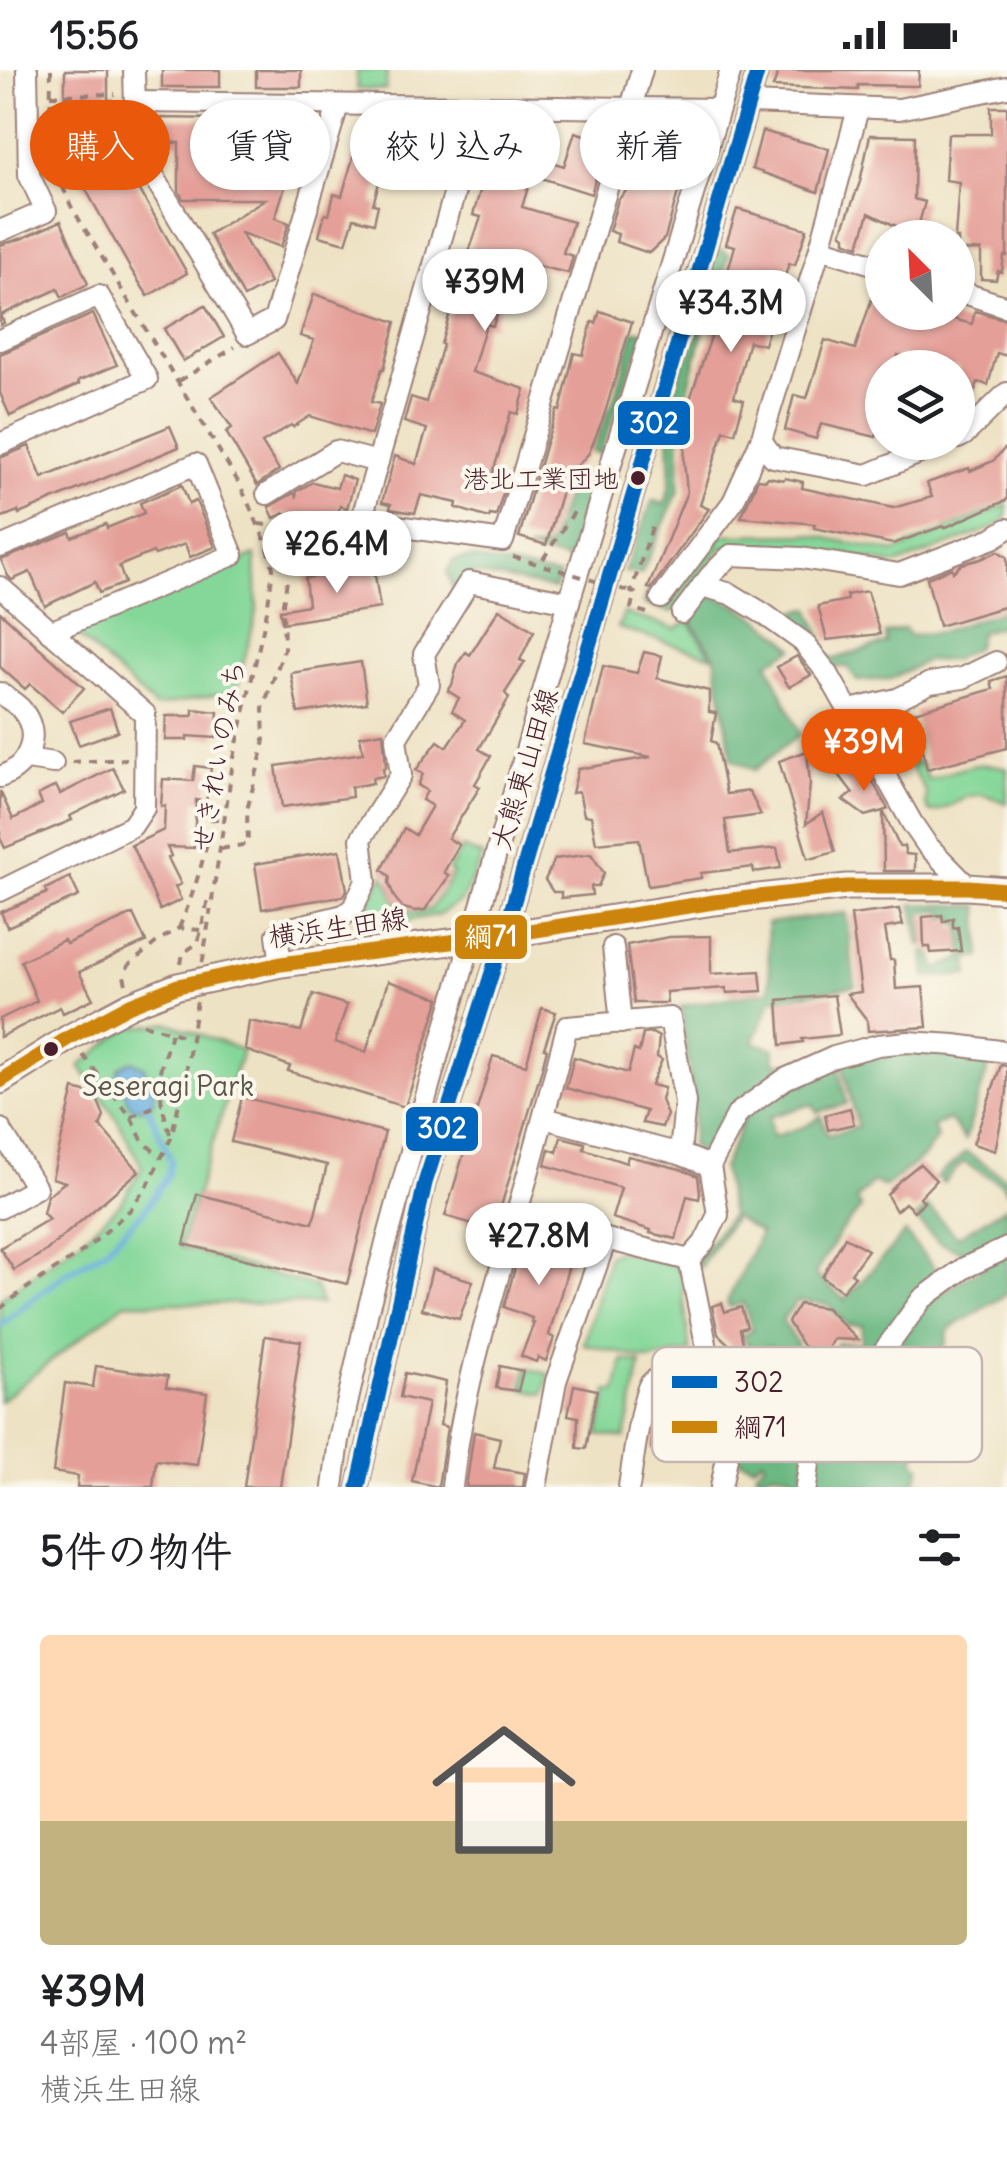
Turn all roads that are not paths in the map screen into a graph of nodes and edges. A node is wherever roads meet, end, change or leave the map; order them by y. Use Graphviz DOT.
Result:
graph roads {
  1 [pos="27,70"];
  2 [pos="134,70"];
  3 [pos="642,70"];
  4 [pos="730,70"];
  5 [pos="758,70"];
  6 [pos="1007,86"];
  7 [pos="135,98"];
  8 [pos="633,100"];
  9 [pos="748,103"];
  10 [pos="338,104"];
  11 [pos="350,104"];
  12 [pos="720,105"];
  13 [pos="858,109"];
  14 [pos="455,190"];
  15 [pos="607,190"];
  16 [pos="695,190"];
  17 [pos="0,231"];
  18 [pos="820,248"];
  19 [pos="865,263"];
  20 [pos="975,297"];
  21 [pos="1007,307"];
  22 [pos="0,340"];
  23 [pos="1007,393"];
  24 [pos="975,425"];
  25 [pos="761,440"];
  26 [pos="0,444"];
  27 [pos="903,460"];
  28 [pos="378,462"];
  29 [pos="266,494"];
  30 [pos="1007,529"];
  31 [pos="0,546"];
  32 [pos="702,586"];
  33 [pos="0,587"];
  34 [pos="661,598"];
  35 [pos="570,602"];
  36 [pos="685,610"];
  37 [pos="50,632"];
  38 [pos="996,662"];
  39 [pos="0,694"];
  40 [pos="850,710"];
  41 [pos="27,759"];
  42 [pos="53,764"];
  43 [pos="0,777"];
  44 [pos="968,888"];
  45 [pos="1007,890"];
  46 [pos="0,891"];
  47 [pos="611,930"];
  48 [pos="504,935"];
  49 [pos="472,939"];
  50 [pos="281,964"];
  51 [pos="620,1022"];
  52 [pos="1007,1052"];
  53 [pos="0,1082"];
  54 [pos="544,1118"];
  55 [pos="0,1129"];
  56 [pos="680,1154"];
  57 [pos="710,1166"];
  58 [pos="0,1208"];
  59 [pos="517,1212"];
  60 [pos="606,1239"];
  61 [pos="1007,1248"];
  62 [pos="689,1260"];
  63 [pos="707,1347"];
  64 [pos="887,1347"];
  65 [pos="652,1382"];
  66 [pos="726,1462"];
  67 [pos="809,1462"];
  68 [pos="332,1487"];
  69 [pos="358,1487"];
  70 [pos="452,1487"];
  71 [pos="536,1487"];
  72 [pos="629,1487"];
  73 [pos="721,1487"];
  74 [pos="806,1487"];
  1 -- 17 [label="street"];
  2 -- 7 [label="street"];
  3 -- 8 [label="street"];
  4 -- 12 [label="street, 大熊東山田線"];
  5 -- 9 [label="street, 大熊東山田線"];
  6 -- 13 [label="street"];
  7 -- 10 [label="street"];
  7 -- 10 [label="street"];
  9 -- 13 [label="street"];
  9 -- 48 [label="street, 大熊東山田線"];
  10 -- 11 [label="street"];
  13 -- 18 [label="street"];
  14 -- 28 [label="street"];
  15 -- 28 [label="street"];
  16 -- 35 [label="street, 大熊東山田線"];
  18 -- 19 [label="street"];
  18 -- 25 [label="street"];
  20 -- 21 [label="street"];
  22 -- 26 [label="street"];
  23 -- 24 [label="street"];
  25 -- 27 [label="street"];
  25 -- 34 [label="street"];
  28 -- 29 [label="street"];
  30 -- 32 [label="street"];
  31 -- 37 [label="street"];
  32 -- 36 [label="street"];
  32 -- 40 [label="street"];
  33 -- 37 [label="street"];
  35 -- 49 [label="street, 大熊東山田線"];
  35 -- 50 [label="street"];
  37 -- 46 [label="street"];
  38 -- 40 [label="street"];
  39 -- 41 [label="street"];
  40 -- 44 [label="street"];
  41 -- 42 [label="street"];
  41 -- 43 [label="street"];
  44 -- 45 [label="main road, 横浜生田線"];
  44 -- 47 [label="main road, 横浜生田線"];
  47 -- 48 [label="main road, 横浜生田線"];
  47 -- 51 [label="street"];
  48 -- 49 [label="main road, 横浜生田線"];
  48 -- 69 [label="street, 大熊東山田線"];
  49 -- 50 [label="main road, 横浜生田線"];
  49 -- 68 [label="street, 大熊東山田線"];
  50 -- 53 [label="main road, 横浜生田線"];
  51 -- 54 [label="street"];
  51 -- 56 [label="street"];
  52 -- 57 [label="street"];
  54 -- 56 [label="street"];
  54 -- 59 [label="street"];
  55 -- 58 [label="street"];
  56 -- 57 [label="street"];
  57 -- 62 [label="street"];
  59 -- 60 [label="street"];
  59 -- 70 [label="street"];
  60 -- 62 [label="street"];
  60 -- 71 [label="street"];
  61 -- 64 [label="street"];
  62 -- 63 [label="street"];
  65 -- 72 [label="street"];
  66 -- 73 [label="street"];
  67 -- 74 [label="street"];
}
